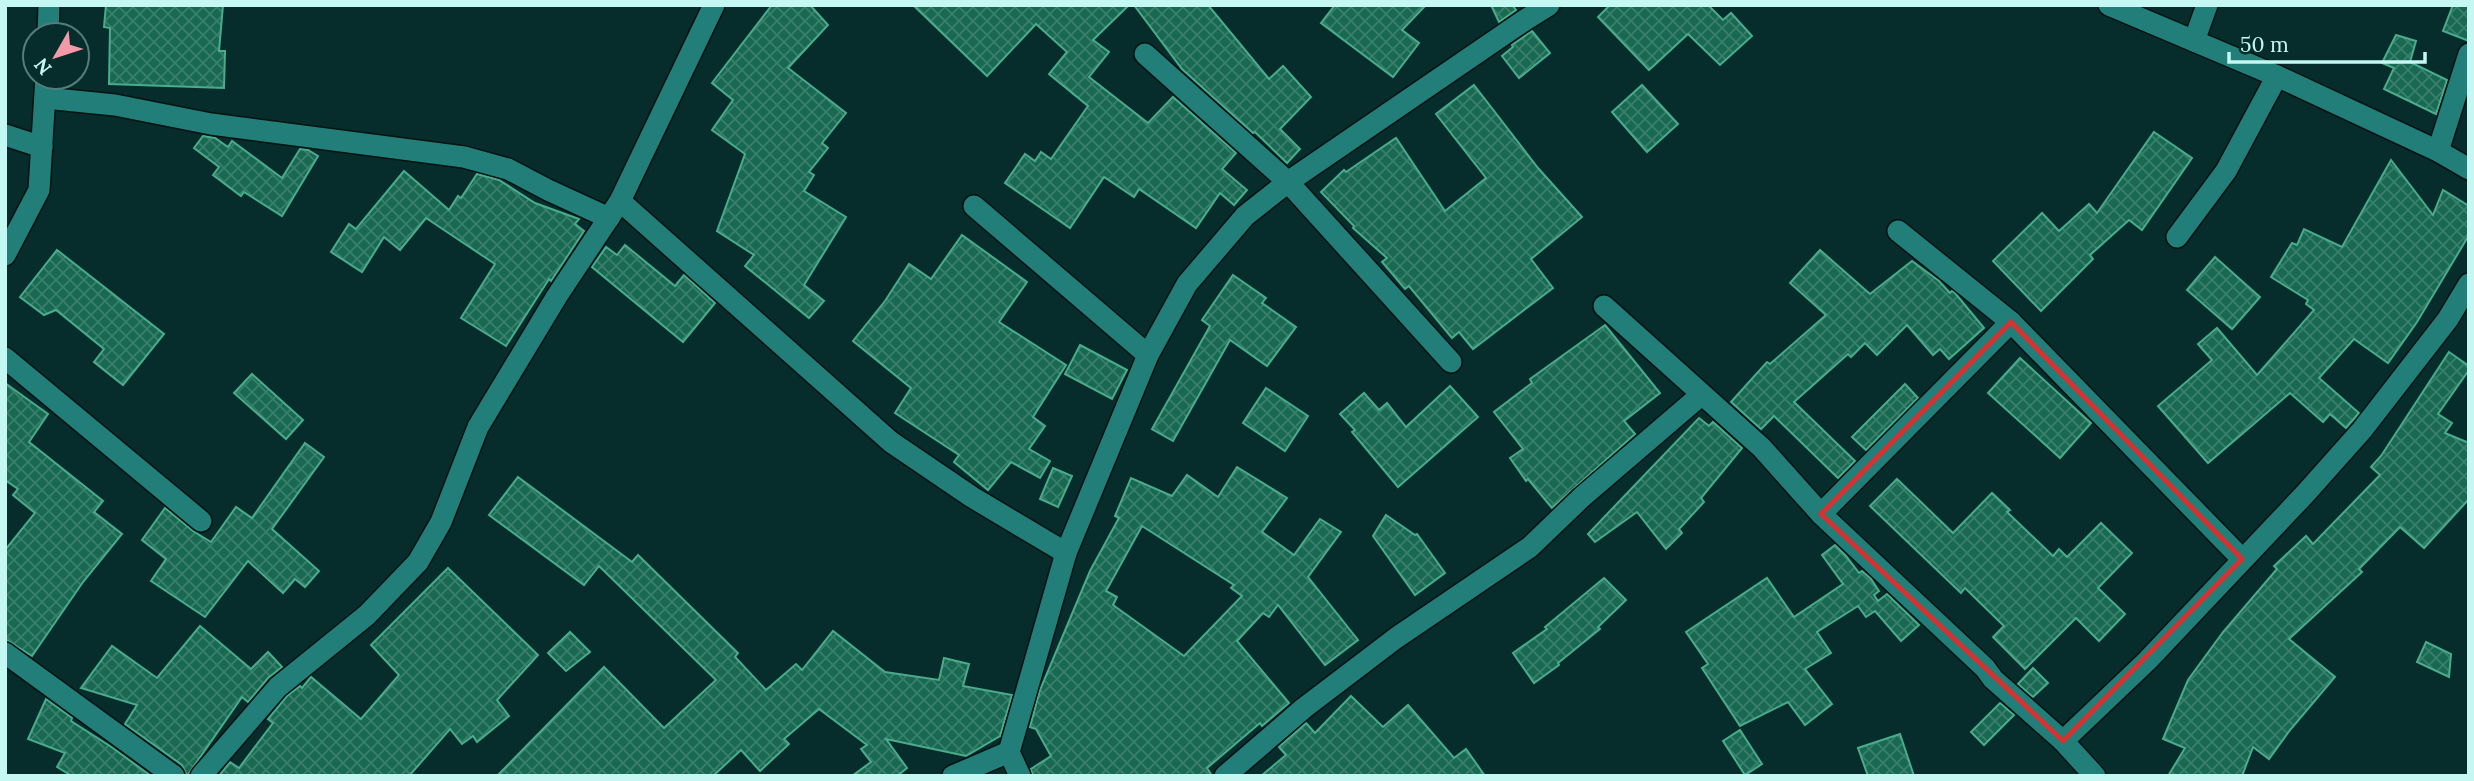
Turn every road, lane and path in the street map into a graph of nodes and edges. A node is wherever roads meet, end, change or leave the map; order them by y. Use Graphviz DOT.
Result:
graph roads {
  1 [pos="714,5"];
  2 [pos="1549,5"];
  3 [pos="2109,5"];
  4 [pos="2207,5"];
  5 [pos="2194,41"];
  6 [pos="1145,54"];
  7 [pos="2469,54"];
  8 [pos="2277,76"];
  9 [pos="46,91"];
  10 [pos="61,91"];
  11 [pos="5,135"];
  12 [pos="42,148"];
  13 [pos="2438,151"];
  14 [pos="2469,169"];
  15 [pos="1288,182"];
  16 [pos="974,206"];
  17 [pos="614,209"];
  18 [pos="1898,231"];
  19 [pos="2177,237"];
  20 [pos="5,255"];
  21 [pos="2469,284"];
  22 [pos="1604,306"];
  23 [pos="2011,322"];
  24 [pos="1148,355"];
  25 [pos="5,358"];
  26 [pos="1451,362"];
  27 [pos="1701,395"];
  28 [pos="1821,514"];
  29 [pos="201,522"];
  30 [pos="1066,553"];
  31 [pos="2242,558"];
  32 [pos="5,653"];
  33 [pos="2063,741"];
  34 [pos="1009,752"];
  35 [pos="174,776"];
  36 [pos="201,776"];
  37 [pos="953,776"];
  38 [pos="1020,776"];
  39 [pos="1225,776"];
  40 [pos="2095,776"];
  1 -- 17 [label="street"];
  2 -- 15 [label="street"];
  3 -- 5 [label="street"];
  4 -- 5 [label="street"];
  5 -- 8 [label="street"];
  6 -- 15 [label="street"];
  7 -- 13 [label="street"];
  8 -- 13 [label="street"];
  8 -- 19 [label="street"];
  9 -- 12 [label="street"];
  10 -- 17 [label="street"];
  11 -- 12 [label="street"];
  12 -- 20 [label="street"];
  13 -- 14 [label="street"];
  15 -- 24 [label="street"];
  15 -- 26 [label="street"];
  16 -- 24 [label="street"];
  17 -- 30 [label="street"];
  17 -- 36 [label="street"];
  18 -- 23 [label="street"];
  21 -- 31 [label="street"];
  22 -- 27 [label="street"];
  23 -- 28 [label="street"];
  23 -- 31 [label="street"];
  24 -- 30 [label="street"];
  25 -- 29 [label="street"];
  27 -- 28 [label="street"];
  27 -- 39 [label="street"];
  28 -- 33 [label="street"];
  30 -- 34 [label="street"];
  31 -- 33 [label="street"];
  32 -- 35 [label="street"];
  33 -- 40 [label="street"];
  34 -- 37 [label="street"];
  34 -- 38 [label="street"];
}
